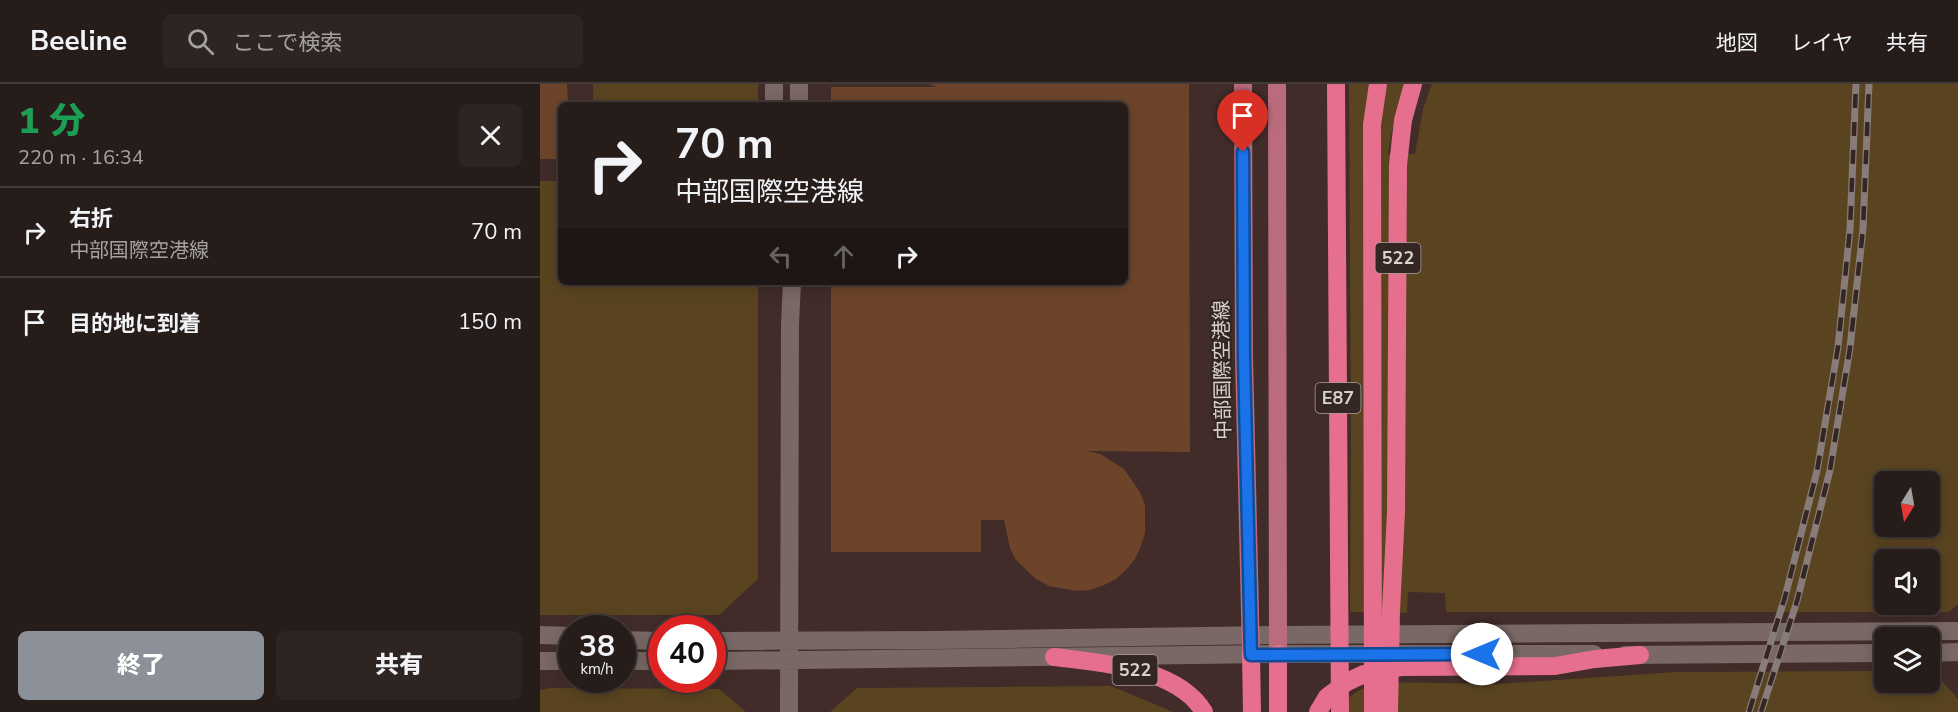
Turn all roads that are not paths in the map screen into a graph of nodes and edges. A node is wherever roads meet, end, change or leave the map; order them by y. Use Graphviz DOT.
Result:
graph roads {
  1 [pos="774,84"];
  2 [pos="799,84"];
  3 [pos="1242,84"];
  4 [pos="1277,84"];
  5 [pos="1336,84"];
  6 [pos="1378,84"];
  7 [pos="1413,84"];
  8 [pos="774,102"];
  9 [pos="799,102"];
  10 [pos="786,285"];
  11 [pos="792,285"];
  12 [pos="789,325"];
  13 [pos="1958,631"];
  14 [pos="540,635"];
  15 [pos="1250,635"];
  16 [pos="1278,635"];
  17 [pos="558,636"];
  18 [pos="789,640"];
  19 [pos="726,641"];
  20 [pos="1958,652"];
  21 [pos="1874,653"];
  22 [pos="1940,653"];
  23 [pos="1278,654"];
  24 [pos="1251,655"];
  25 [pos="1640,655"];
  26 [pos="1054,657"];
  27 [pos="789,660"];
  28 [pos="541,661"];
  29 [pos="558,661"];
  30 [pos="726,661"];
  31 [pos="789,712"];
  32 [pos="1204,712"];
  33 [pos="1252,712"];
  34 [pos="1278,712"];
  35 [pos="1318,712"];
  36 [pos="1340,712"];
  37 [pos="1373,712"];
  38 [pos="1389,712"];
  1 -- 8 [label="street"];
  2 -- 9 [label="street"];
  3 -- 15 [label="main road, 中部国際空港線"];
  4 -- 16 [label="main road"];
  5 -- 36 [label="highway, E87"];
  6 -- 37 [label="highway, E87"];
  7 -- 38 [label="highway, 522"];
  10 -- 12 [label="street"];
  11 -- 12 [label="street"];
  12 -- 18 [label="street"];
  13 -- 16 [label="street"];
  14 -- 17 [label="street"];
  15 -- 16 [label="street"];
  15 -- 18 [label="street"];
  15 -- 24 [label="main road, 中部国際空港線"];
  16 -- 23 [label="main road"];
  18 -- 19 [label="street"];
  18 -- 27 [label="street"];
  20 -- 22 [label="street"];
  21 -- 25 [label="street"];
  23 -- 24 [label="street"];
  23 -- 25 [label="street"];
  23 -- 34 [label="highway"];
  24 -- 26 [label="street"];
  24 -- 33 [label="highway"];
  25 -- 35 [label="highway"];
  26 -- 27 [label="street"];
  26 -- 32 [label="highway, 522"];
  27 -- 30 [label="street"];
  27 -- 31 [label="street"];
  28 -- 29 [label="street"];
}
